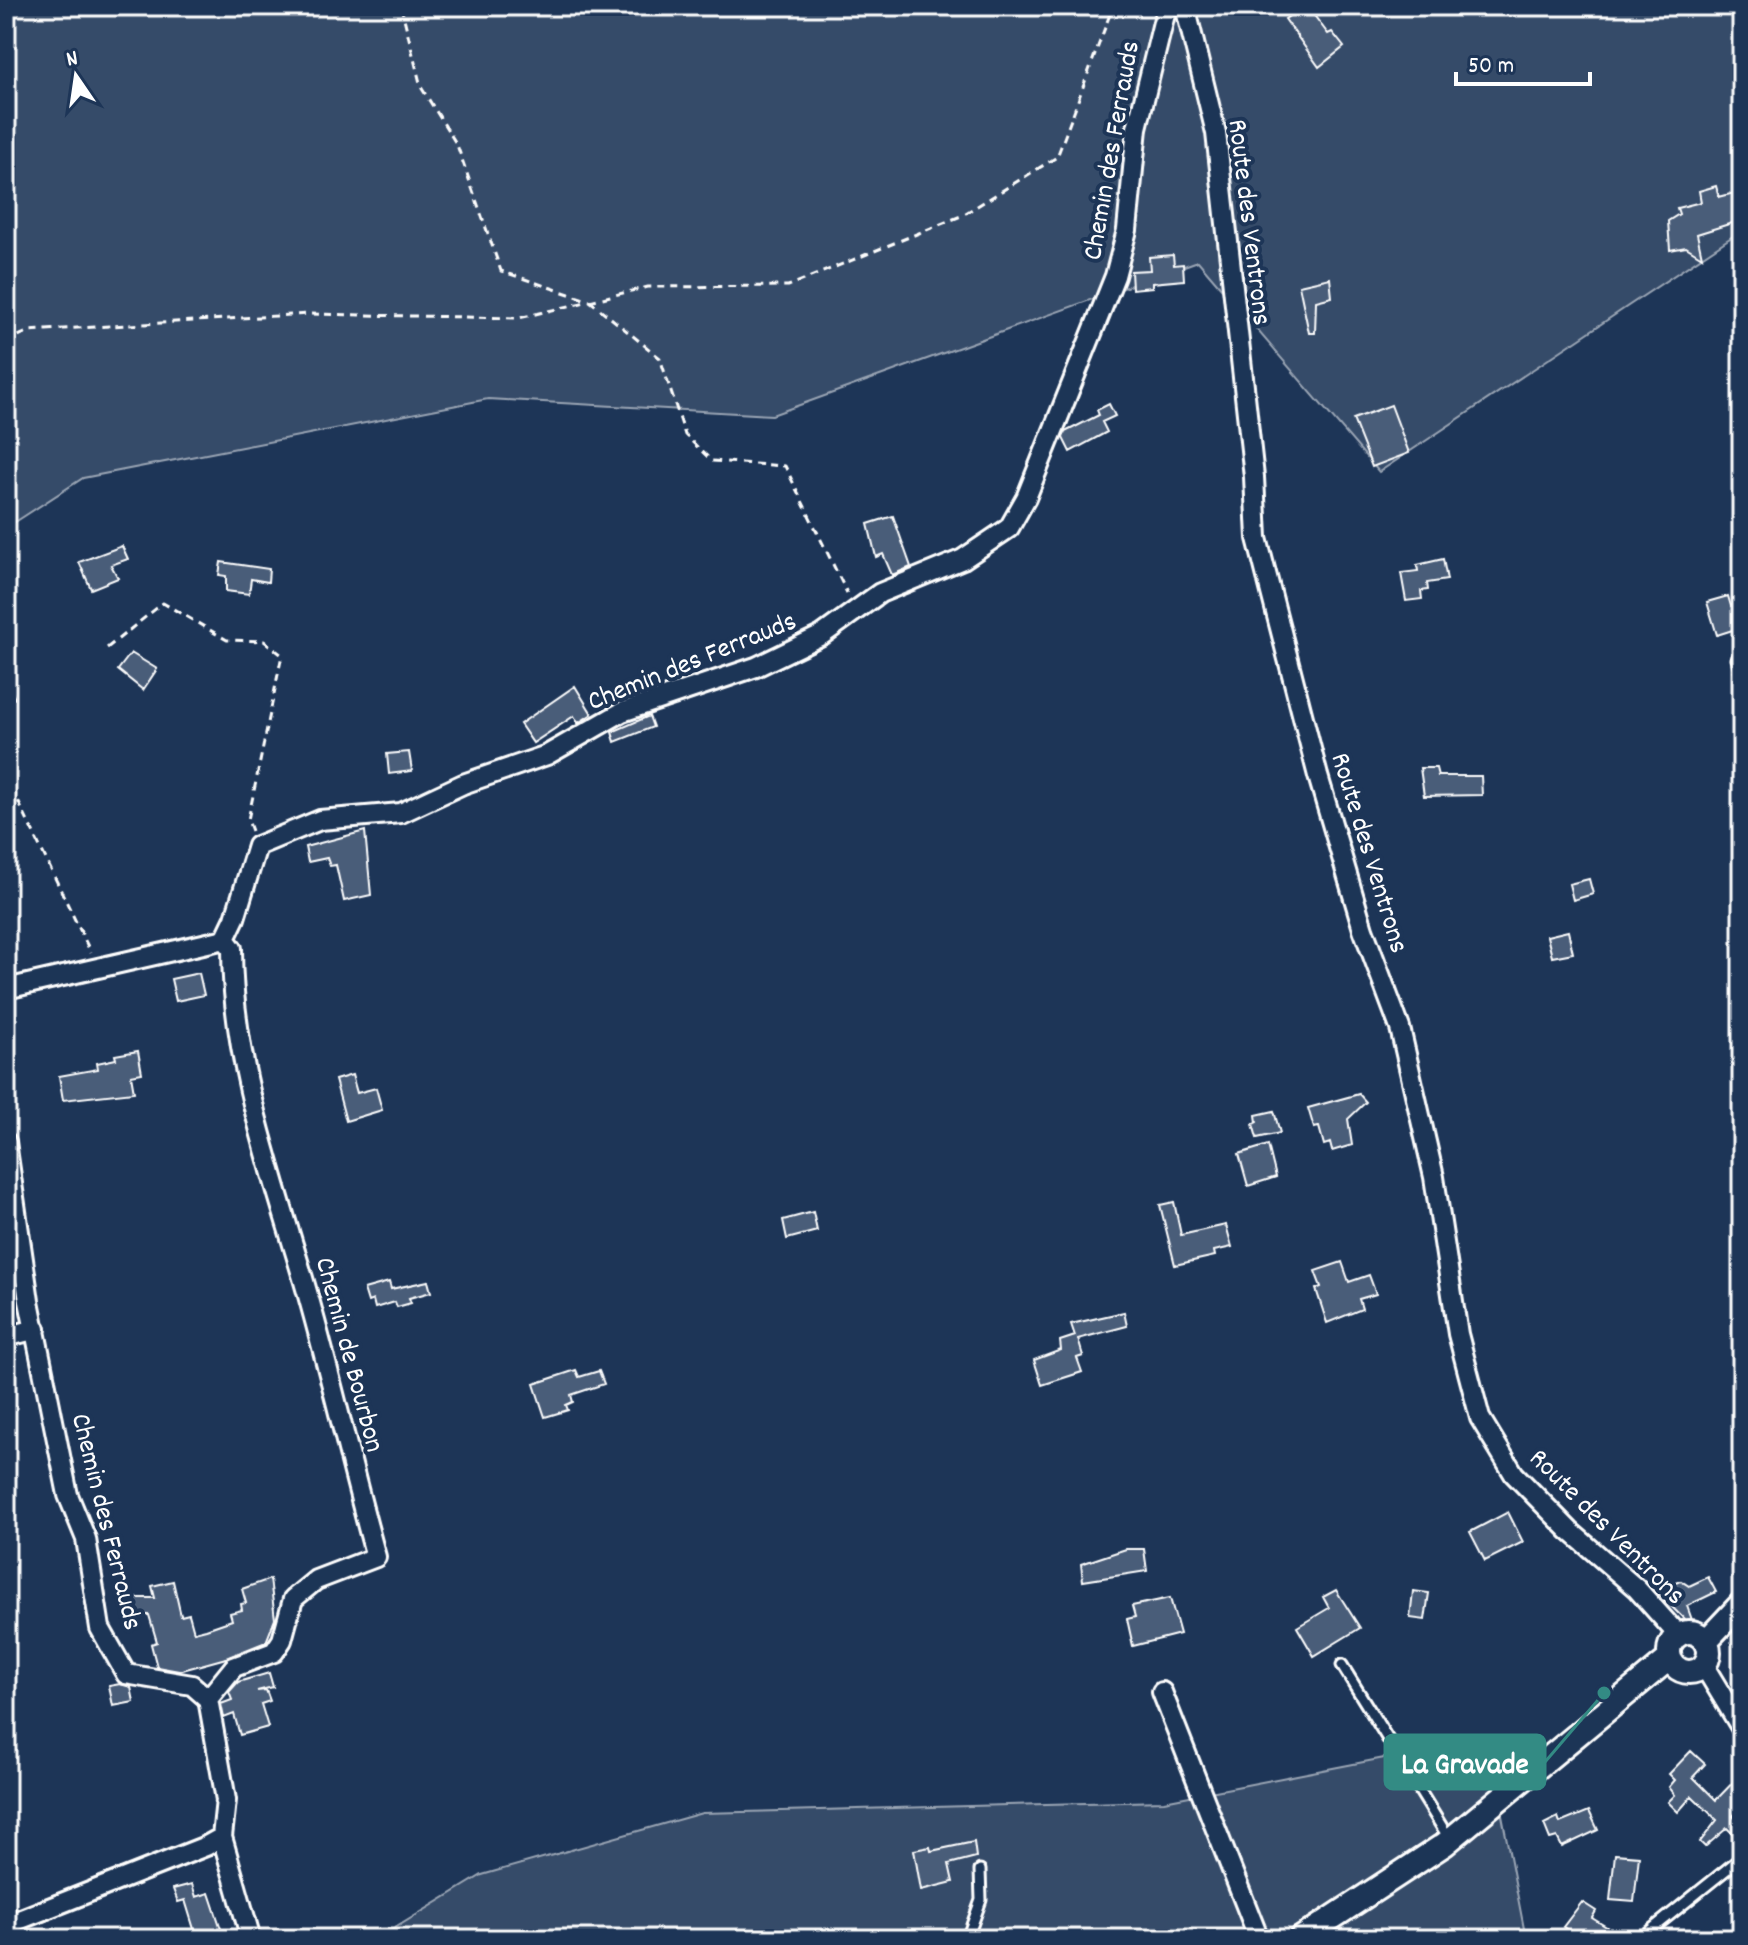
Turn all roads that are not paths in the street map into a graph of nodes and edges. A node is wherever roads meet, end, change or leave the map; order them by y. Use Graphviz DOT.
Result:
graph roads {
  1 [pos="1167,6"];
  2 [pos="1185,6"];
  3 [pos="1737,659"];
  4 [pos="1742,676"];
  5 [pos="225,939"];
  6 [pos="6,989"];
  7 [pos="6,1142"];
  8 [pos="36,1329"];
  9 [pos="6,1337"];
  10 [pos="1742,1603"];
  11 [pos="1678,1635"];
  12 [pos="1706,1641"];
  13 [pos="1670,1658"];
  14 [pos="1342,1665"];
  15 [pos="1704,1666"];
  16 [pos="1162,1692"];
  17 [pos="208,1699"];
  18 [pos="1742,1729"];
  19 [pos="222,1837"];
  20 [pos="1450,1840"];
  21 [pos="1742,1857"];
  22 [pos="980,1870"];
  23 [pos="6,1925"];
  24 [pos="1646,1934"];
  25 [pos="251,1939"];
  26 [pos="967,1939"];
  27 [pos="1259,1939"];
  28 [pos="1300,1939"];
  1 -- 5 [label="street, Chemin des Ferrauds"];
  2 -- 11 [label="street, Route des Ventrons"];
  3 -- 4 [label="lane"];
  5 -- 6 [label="street"];
  5 -- 17 [label="street, Chemin de Bourbon"];
  7 -- 8 [label="street, Chemin des Ferrauds"];
  8 -- 9 [label="street"];
  8 -- 17 [label="street, Chemin des Ferrauds"];
  10 -- 12 [label="street"];
  11 -- 12 [label="street"];
  11 -- 13 [label="street"];
  12 -- 15 [label="street"];
  13 -- 15 [label="street"];
  13 -- 20 [label="street"];
  14 -- 20 [label="lane"];
  15 -- 18 [label="street"];
  16 -- 27 [label="street"];
  17 -- 19 [label="street"];
  19 -- 23 [label="street"];
  19 -- 25 [label="street"];
  20 -- 28 [label="street"];
  21 -- 24 [label="lane"];
  22 -- 26 [label="lane"];
}
